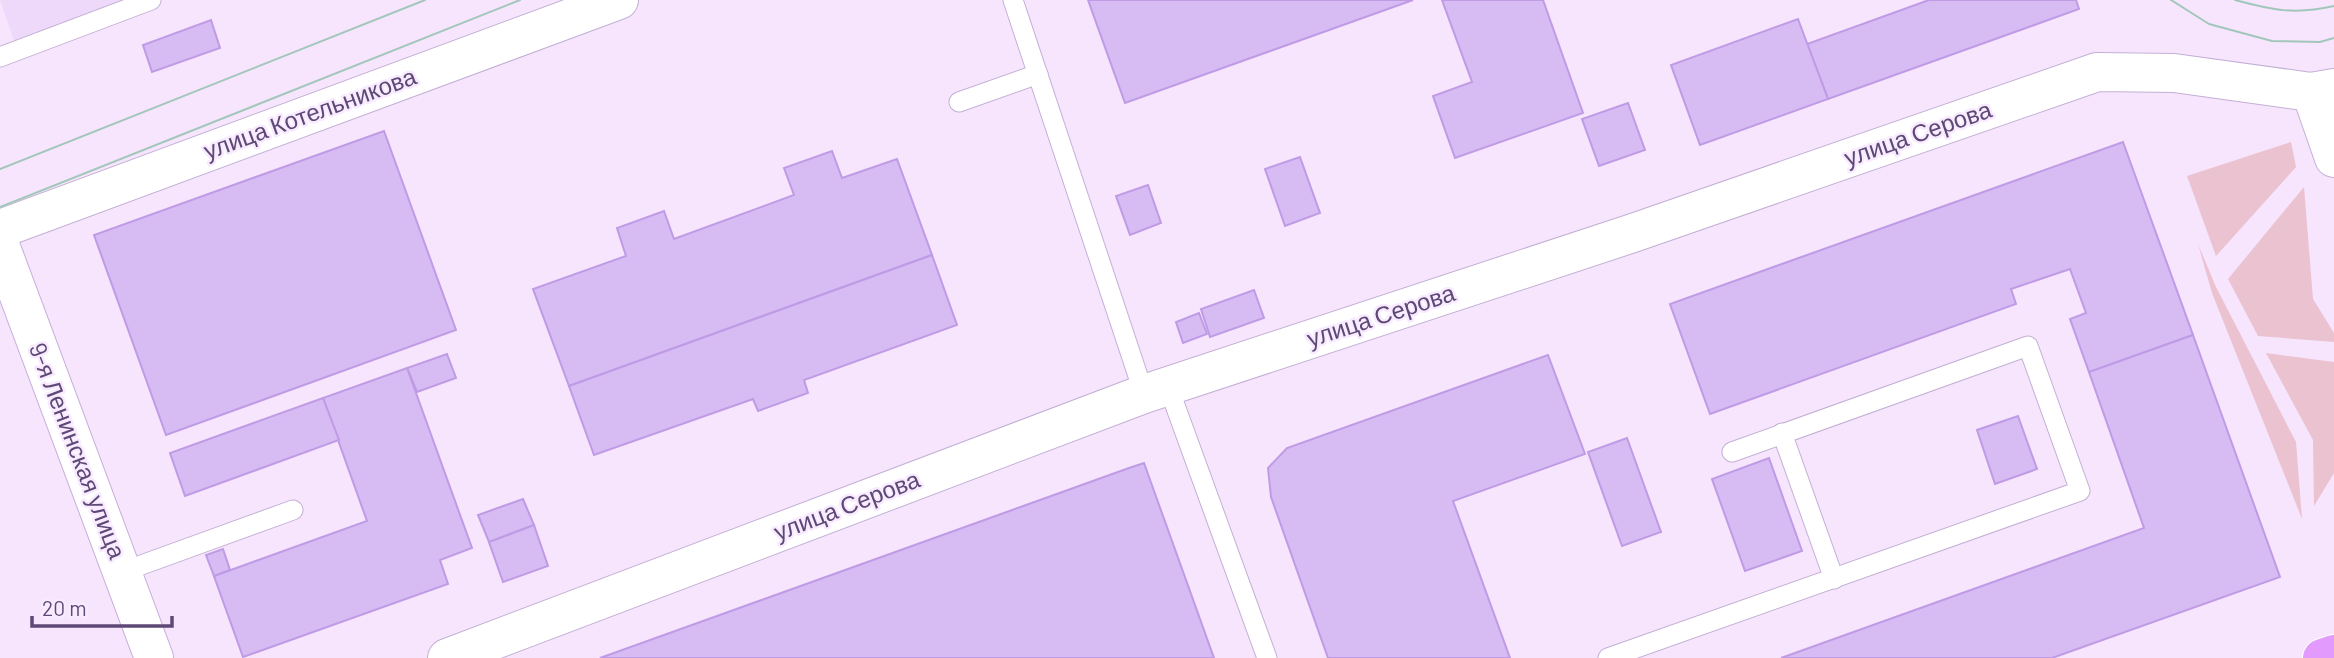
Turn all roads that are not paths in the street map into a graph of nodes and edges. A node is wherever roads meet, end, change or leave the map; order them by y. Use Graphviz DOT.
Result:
graph roads {
  1 [pos="151,0"];
  2 [pos="619,0"];
  3 [pos="1013,0"];
  4 [pos="0,57"];
  5 [pos="1038,74"];
  6 [pos="2323,90"];
  7 [pos="959,102"];
  8 [pos="2334,158"];
  9 [pos="0,229"];
  10 [pos="4,269"];
  11 [pos="1156,390"];
  12 [pos="1782,433"];
  13 [pos="1732,452"];
  14 [pos="293,510"];
  15 [pos="122,572"];
  16 [pos="1834,579"];
  17 [pos="2334,654"];
  18 [pos="154,658"];
  19 [pos="447,658"];
  20 [pos="1267,658"];
  21 [pos="1608,658"];
  22 [pos="2322,658"];
  1 -- 4 [label="lane"];
  2 -- 9 [label="street, улица Котельникова"];
  3 -- 5 [label="lane"];
  5 -- 7 [label="lane"];
  5 -- 11 [label="lane"];
  6 -- 8 [label="street"];
  6 -- 11 [label="street, улица Серова"];
  10 -- 15 [label="street, 9-я Ленинская улица"];
  11 -- 19 [label="street, улица Серова"];
  11 -- 20 [label="lane"];
  12 -- 13 [label="lane"];
  12 -- 16 [label="lane"];
  12 -- 16 [label="lane"];
  14 -- 15 [label="lane"];
  15 -- 18 [label="street, 9-я Ленинская улица"];
  16 -- 21 [label="lane"];
  17 -- 22 [label="main road"];
}
